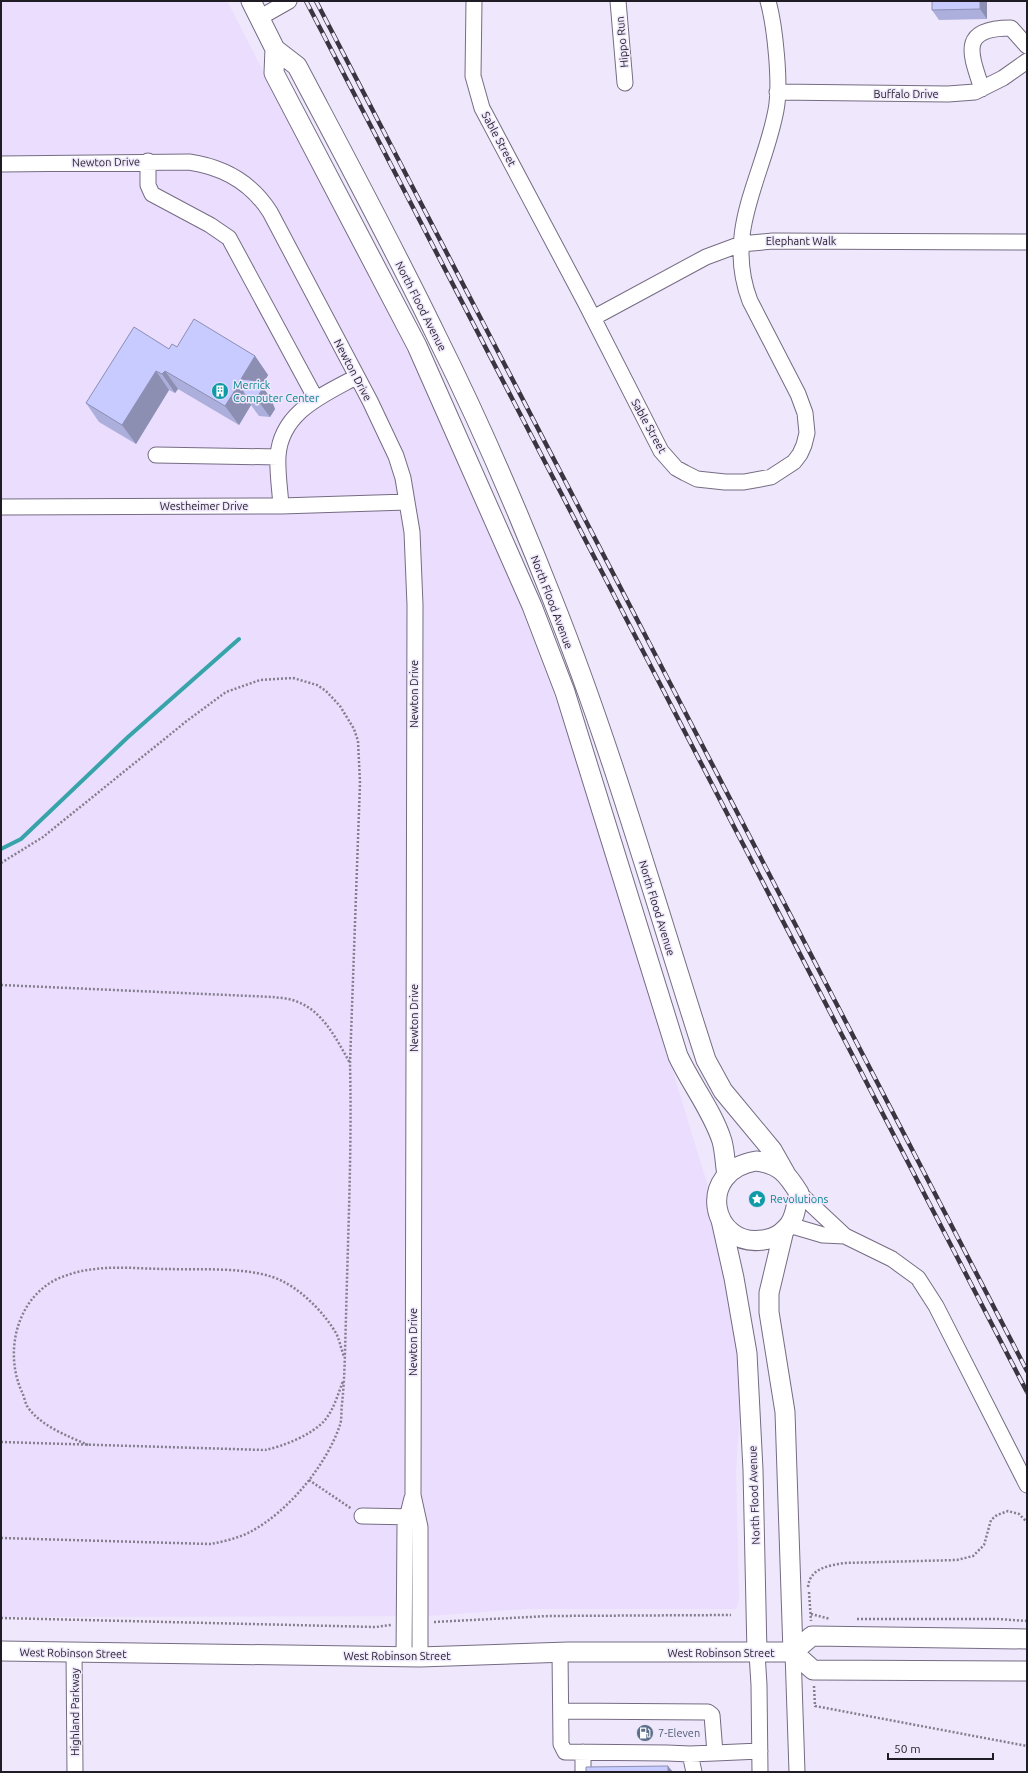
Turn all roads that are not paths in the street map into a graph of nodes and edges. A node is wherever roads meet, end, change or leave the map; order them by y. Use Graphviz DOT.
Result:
graph roads {
  1 [pos="250,1"];
  2 [pos="289,1"];
  3 [pos="474,1"];
  4 [pos="618,1"];
  5 [pos="768,1"];
  6 [pos="259,18"];
  7 [pos="1027,46"];
  8 [pos="275,49"];
  9 [pos="1027,61"];
  10 [pos="625,83"];
  11 [pos="982,89"];
  12 [pos="777,92"];
  13 [pos="148,161"];
  14 [pos="1,164"];
  15 [pos="1027,242"];
  16 [pos="741,244"];
  17 [pos="593,318"];
  18 [pos="356,377"];
  19 [pos="316,400"];
  20 [pos="156,455"];
  21 [pos="278,457"];
  22 [pos="407,502"];
  23 [pos="281,506"];
  24 [pos="1,507"];
  25 [pos="785,1173"];
  26 [pos="727,1175"];
  27 [pos="799,1193"];
  28 [pos="721,1220"];
  29 [pos="787,1228"];
  30 [pos="845,1236"];
  31 [pos="1027,1484"];
  32 [pos="362,1516"];
  33 [pos="412,1517"];
  34 [pos="1027,1639"];
  35 [pos="1,1651"];
  36 [pos="74,1652"];
  37 [pos="560,1652"];
  38 [pos="793,1652"];
  39 [pos="757,1653"];
  40 [pos="412,1657"];
  41 [pos="1027,1671"];
  42 [pos="561,1711"];
  43 [pos="760,1751"];
  44 [pos="584,1752"];
  45 [pos="715,1753"];
  46 [pos="690,1754"];
  47 [pos="75,1772"];
  48 [pos="583,1772"];
  49 [pos="694,1772"];
  50 [pos="760,1772"];
  51 [pos="797,1772"];
  1 -- 6 [label="main road, North Flood Avenue"];
  2 -- 6 [label="street"];
  3 -- 17 [label="street, Sable Street"];
  4 -- 10 [label="street, Hippo Run"];
  5 -- 12 [label="street, Sable Street"];
  6 -- 8 [label="main road, North Flood Avenue"];
  7 -- 11 [label="street"];
  8 -- 25 [label="main road, North Flood Avenue"];
  8 -- 26 [label="main road, North Flood Avenue"];
  9 -- 11 [label="street, Buffalo Drive"];
  11 -- 12 [label="street, Buffalo Drive"];
  12 -- 16 [label="street, Sable Street"];
  13 -- 14 [label="street, Newton Drive"];
  13 -- 18 [label="street, Newton Drive"];
  13 -- 19 [label="street"];
  15 -- 16 [label="street, Elephant Walk"];
  16 -- 17 [label="street, Elephant Walk"];
  16 -- 17 [label="street, Sable Street"];
  18 -- 19 [label="street"];
  18 -- 22 [label="street, Newton Drive"];
  19 -- 21 [label="street"];
  20 -- 21 [label="street"];
  21 -- 23 [label="street"];
  22 -- 23 [label="street, Westheimer Drive"];
  22 -- 33 [label="street, Newton Drive"];
  23 -- 24 [label="street, Westheimer Drive"];
  25 -- 26 [label="main road"];
  25 -- 27 [label="main road"];
  26 -- 28 [label="main road"];
  27 -- 29 [label="main road"];
  27 -- 30 [label="street"];
  28 -- 29 [label="main road"];
  28 -- 39 [label="main road, North Flood Avenue"];
  29 -- 30 [label="street"];
  29 -- 38 [label="main road"];
  30 -- 31 [label="street"];
  32 -- 33 [label="street"];
  33 -- 40 [label="street, Newton Drive"];
  33 -- 40 [label="street, Newton Drive"];
  34 -- 38 [label="main road"];
  35 -- 36 [label="main road, West Robinson Street"];
  36 -- 40 [label="main road, West Robinson Street"];
  36 -- 47 [label="street, Highland Parkway"];
  37 -- 39 [label="main road, West Robinson Street"];
  37 -- 40 [label="main road, West Robinson Street"];
  37 -- 42 [label="street"];
  38 -- 39 [label="main road, West Robinson Street"];
  38 -- 41 [label="main road"];
  38 -- 51 [label="street"];
  39 -- 43 [label="street, North Flood Avenue"];
  42 -- 44 [label="street"];
  42 -- 45 [label="street"];
  43 -- 45 [label="street"];
  43 -- 50 [label="street, North Flood Avenue"];
  44 -- 46 [label="street"];
  44 -- 48 [label="street"];
  45 -- 46 [label="street"];
  46 -- 49 [label="street"];
}
